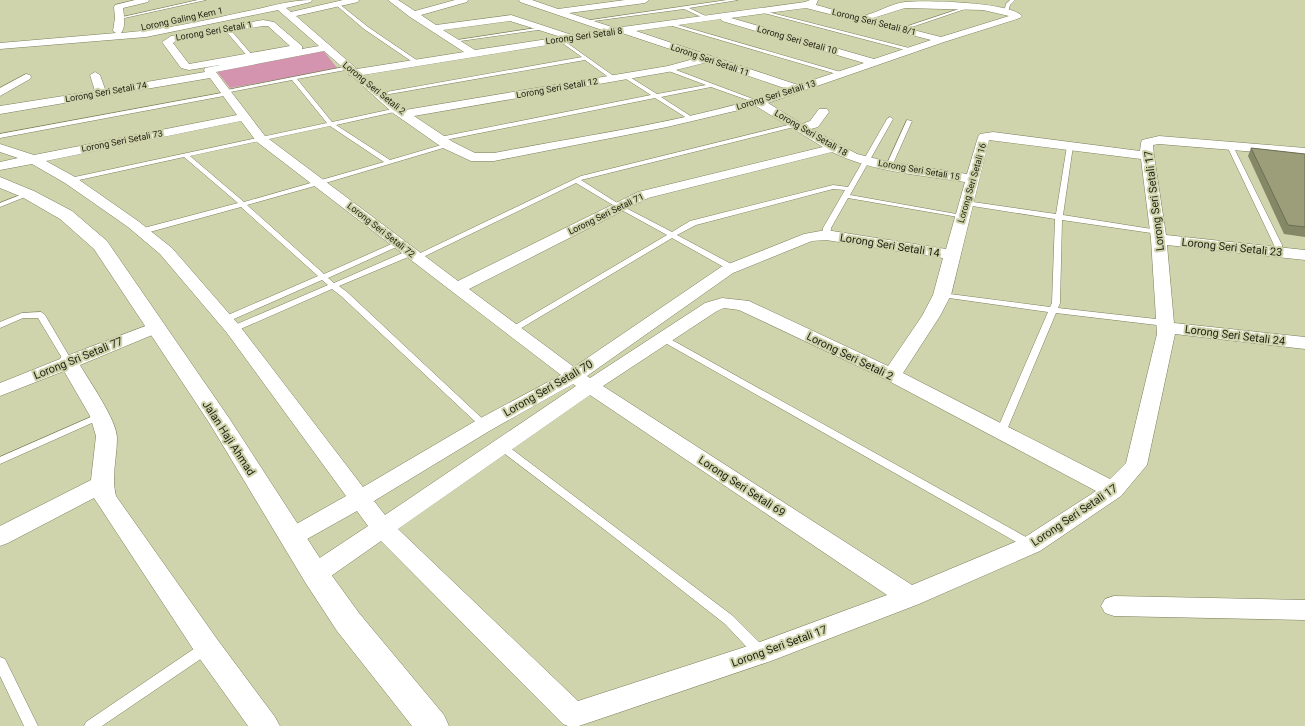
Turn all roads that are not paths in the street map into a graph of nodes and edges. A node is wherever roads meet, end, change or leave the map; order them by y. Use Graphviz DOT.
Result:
graph roads {
  1 [pos="145,0"];
  2 [pos="204,0"];
  3 [pos="270,0"];
  4 [pos="308,0"];
  5 [pos="355,0"];
  6 [pos="392,0"];
  7 [pos="464,0"];
  8 [pos="523,0"];
  9 [pos="645,0"];
  10 [pos="736,0"];
  11 [pos="1013,0"];
  12 [pos="811,2"];
  13 [pos="337,4"];
  14 [pos="280,7"];
  15 [pos="684,7"];
  16 [pos="969,7"];
  17 [pos="559,11"];
  18 [pos="762,12"];
  19 [pos="1010,12"];
  20 [pos="289,15"];
  21 [pos="413,15"];
  22 [pos="120,18"];
  23 [pos="719,18"];
  24 [pos="708,19"];
  25 [pos="860,19"];
  26 [pos="586,21"];
  27 [pos="671,24"];
  28 [pos="226,28"];
  29 [pos="433,28"];
  30 [pos="542,28"];
  31 [pos="901,29"];
  32 [pos="118,31"];
  33 [pos="619,31"];
  34 [pos="311,35"];
  35 [pos="572,38"];
  36 [pos="288,39"];
  37 [pos="560,39"];
  38 [pos="941,40"];
  39 [pos="453,41"];
  40 [pos="3,46"];
  41 [pos="326,48"];
  42 [pos="911,50"];
  43 [pos="472,52"];
  44 [pos="251,57"];
  45 [pos="586,58"];
  46 [pos="708,59"];
  47 [pos="416,62"];
  48 [pos="875,63"];
  49 [pos="668,69"];
  50 [pos="351,70"];
  51 [pos="213,71"];
  52 [pos="842,74"];
  53 [pos="95,75"];
  54 [pos="625,76"];
  55 [pos="26,77"];
  56 [pos="293,78"];
  57 [pos="613,78"];
  58 [pos="712,85"];
  59 [pos="798,89"];
  60 [pos="226,92"];
  61 [pos="0,93"];
  62 [pos="102,93"];
  63 [pos="378,94"];
  64 [pos="656,96"];
  65 [pos="758,102"];
  66 [pos="0,110"];
  67 [pos="401,112"];
  68 [pos="824,112"];
  69 [pos="244,117"];
  70 [pos="690,118"];
  71 [pos="890,119"];
  72 [pos="909,122"];
  73 [pos="331,124"];
  74 [pos="798,126"];
  75 [pos="0,136"];
  76 [pos="261,139"];
  77 [pos="444,142"];
  78 [pos="1070,146"];
  79 [pos="1230,146"];
  80 [pos="0,148"];
  81 [pos="834,148"];
  82 [pos="1305,152"];
  83 [pos="185,155"];
  84 [pos="1147,156"];
  85 [pos="476,158"];
  86 [pos="33,159"];
  87 [pos="866,161"];
  88 [pos="388,162"];
  89 [pos="0,166"];
  90 [pos="890,166"];
  91 [pos="972,179"];
  92 [pos="70,180"];
  93 [pos="576,180"];
  94 [pos="0,182"];
  95 [pos="320,183"];
  96 [pos="850,189"];
  97 [pos="28,194"];
  98 [pos="846,196"];
  99 [pos="0,205"];
  100 [pos="241,205"];
  101 [pos="620,207"];
  102 [pos="964,210"];
  103 [pos="1059,217"];
  104 [pos="143,231"];
  105 [pos="672,235"];
  106 [pos="826,235"];
  107 [pos="1159,235"];
  108 [pos="408,251"];
  109 [pos="1279,252"];
  110 [pos="953,255"];
  111 [pos="1305,255"];
  112 [pos="732,268"];
  113 [pos="323,277"];
  114 [pos="333,286"];
  115 [pos="457,288"];
  116 [pos="942,295"];
  117 [pos="1054,310"];
  118 [pos="229,324"];
  119 [pos="0,325"];
  120 [pos="1165,325"];
  121 [pos="156,327"];
  122 [pos="513,330"];
  123 [pos="663,338"];
  124 [pos="1304,345"];
  125 [pos="68,362"];
  126 [pos="892,375"];
  127 [pos="582,381"];
  128 [pos="0,390"];
  129 [pos="100,416"];
  130 [pos="484,425"];
  131 [pos="1001,432"];
  132 [pos="501,446"];
  133 [pos="0,461"];
  134 [pos="102,484"];
  135 [pos="1113,490"];
  136 [pos="360,499"];
  137 [pos="382,528"];
  138 [pos="0,537"];
  139 [pos="292,537"];
  140 [pos="1031,545"];
  141 [pos="315,574"];
  142 [pos="910,597"];
  143 [pos="1114,606"];
  144 [pos="1305,610"];
  145 [pos="207,647"];
  146 [pos="761,654"];
  147 [pos="0,663"];
  148 [pos="31,726"];
  149 [pos="91,726"];
  150 [pos="265,726"];
  151 [pos="432,726"];
  1 -- 22 [label="street"];
  2 -- 22 [label="lane"];
  3 -- 32 [label="street, Lorong Galing Kem 1"];
  4 -- 14 [label="street"];
  5 -- 13 [label="street"];
  6 -- 21 [label="street"];
  7 -- 21 [label="street"];
  8 -- 17 [label="street, Lorong Seri Setali 11"];
  9 -- 17 [label="street"];
  10 -- 15 [label="lane"];
  11 -- 19 [label="lane"];
  12 -- 18 [label="street, Lorong Seri Setali 8"];
  12 -- 25 [label="street, Lorong Seri Setali 8/1"];
  13 -- 20 [label="street"];
  13 -- 47 [label="lane"];
  14 -- 20 [label="street, Lorong Seri Setali 2"];
  14 -- 40 [label="street"];
  15 -- 24 [label="lane"];
  15 -- 26 [label="lane"];
  16 -- 19 [label="street"];
  16 -- 25 [label="street"];
  16 -- 31 [label="lane"];
  17 -- 26 [label="street, Lorong Seri Setali 11"];
  18 -- 23 [label="street, Lorong Seri Setali 8"];
  18 -- 42 [label="lane"];
  19 -- 38 [label="street, Lorong Seri Setali 13"];
  20 -- 34 [label="street, Lorong Seri Setali 2"];
  21 -- 29 [label="street"];
  22 -- 32 [label="street"];
  23 -- 24 [label="street, Lorong Seri Setali 8"];
  23 -- 48 [label="street, Lorong Seri Setali 10"];
  24 -- 27 [label="street, Lorong Seri Setali 8"];
  25 -- 31 [label="street, Lorong Seri Setali 8/1"];
  26 -- 33 [label="street, Lorong Seri Setali 11"];
  27 -- 33 [label="street, Lorong Seri Setali 8"];
  27 -- 52 [label="lane"];
  28 -- 36 [label="street, Lorong Seri Setali 1"];
  28 -- 44 [label="lane"];
  28 -- 44 [label="street, Lorong Seri Setali 1"];
  29 -- 30 [label="street"];
  29 -- 39 [label="street"];
  30 -- 35 [label="street"];
  30 -- 39 [label="lane"];
  31 -- 38 [label="street, Lorong Seri Setali 8/1"];
  32 -- 40 [label="street, Lorong Galing Kem 1"];
  33 -- 35 [label="street, Lorong Seri Setali 8"];
  33 -- 46 [label="street, Lorong Seri Setali 11"];
  34 -- 36 [label="street"];
  34 -- 41 [label="street, Lorong Seri Setali 2"];
  35 -- 37 [label="street, Lorong Seri Setali 8"];
  36 -- 44 [label="street, Lorong Seri Setali 1"];
  37 -- 43 [label="street, Lorong Seri Setali 8"];
  37 -- 45 [label="lane"];
  38 -- 42 [label="street, Lorong Seri Setali 13"];
  39 -- 43 [label="street"];
  41 -- 50 [label="street, Lorong Seri Setali 2"];
  41 -- 51 [label="street, Lorong Seri Setali 74"];
  42 -- 48 [label="street, Lorong Seri Setali 13"];
  43 -- 47 [label="street, Lorong Seri Setali 8"];
  45 -- 57 [label="lane"];
  45 -- 63 [label="lane"];
  46 -- 49 [label="street, Lorong Seri Setali 12"];
  46 -- 59 [label="street, Lorong Seri Setali 11"];
  47 -- 50 [label="street, Lorong Seri Setali 8"];
  48 -- 52 [label="street, Lorong Seri Setali 13"];
  49 -- 54 [label="street, Lorong Seri Setali 12"];
  49 -- 58 [label="lane"];
  50 -- 56 [label="lane"];
  50 -- 63 [label="street, Lorong Seri Setali 2"];
  51 -- 60 [label="street, Lorong Seri Setali 72"];
  51 -- 62 [label="street, Lorong Seri Setali 74"];
  52 -- 59 [label="street, Lorong Seri Setali 13"];
  53 -- 62 [label="street"];
  54 -- 57 [label="street, Lorong Seri Setali 12"];
  54 -- 64 [label="lane"];
  55 -- 61 [label="street"];
  56 -- 60 [label="lane"];
  56 -- 73 [label="lane"];
  57 -- 67 [label="street, Lorong Seri Setali 12"];
  58 -- 64 [label="lane"];
  58 -- 65 [label="lane"];
  59 -- 65 [label="street, Lorong Seri Setali 13"];
  60 -- 69 [label="street, Lorong Seri Setali 72"];
  60 -- 75 [label="lane"];
  62 -- 66 [label="street, Lorong Seri Setali 74"];
  63 -- 67 [label="street, Lorong Seri Setali 2"];
  64 -- 70 [label="lane"];
  64 -- 77 [label="lane"];
  65 -- 70 [label="street, Lorong Seri Setali 13"];
  65 -- 74 [label="street, Lorong Seri Setali 18"];
  67 -- 73 [label="lane"];
  67 -- 77 [label="street, Lorong Seri Setali 2"];
  68 -- 74 [label="street"];
  69 -- 76 [label="street, Lorong Seri Setali 72"];
  69 -- 86 [label="street, Lorong Seri Setali 73"];
  70 -- 85 [label="street, Lorong Seri Setali 13"];
  71 -- 87 [label="lane"];
  72 -- 90 [label="lane"];
  73 -- 76 [label="lane"];
  73 -- 88 [label="lane"];
  74 -- 81 [label="street, Lorong Seri Setali 18"];
  74 -- 93 [label="lane"];
  76 -- 83 [label="lane"];
  76 -- 95 [label="street, Lorong Seri Setali 72"];
  77 -- 85 [label="street, Lorong Seri Setali 2"];
  77 -- 88 [label="lane"];
  78 -- 84 [label="street, Lorong Seri Setali 16"];
  78 -- 91 [label="street, Lorong Seri Setali 16"];
  78 -- 103 [label="lane"];
  79 -- 82 [label="street, Lorong Seri Setali 17"];
  79 -- 84 [label="street, Lorong Seri Setali 17"];
  79 -- 109 [label="lane"];
  80 -- 86 [label="street"];
  81 -- 87 [label="street, Lorong Seri Setali 18"];
  81 -- 101 [label="street, Lorong Seri Setali 71"];
  83 -- 92 [label="lane"];
  83 -- 100 [label="lane"];
  84 -- 107 [label="street, Lorong Seri Setali 17"];
  86 -- 89 [label="street, Lorong Seri Setali 73"];
  86 -- 92 [label="street"];
  87 -- 90 [label="street, Lorong Seri Setali 15"];
  87 -- 96 [label="lane"];
  88 -- 95 [label="lane"];
  90 -- 91 [label="street, Lorong Seri Setali 15"];
  91 -- 102 [label="street, Lorong Seri Setali 16"];
  92 -- 104 [label="street"];
  93 -- 101 [label="lane"];
  93 -- 108 [label="lane"];
  94 -- 97 [label="street, Jalan Haji Ahmad"];
  95 -- 100 [label="lane"];
  95 -- 108 [label="street, Lorong Seri Setali 72"];
  96 -- 98 [label="lane"];
  96 -- 105 [label="lane"];
  97 -- 99 [label="lane"];
  97 -- 121 [label="street, Jalan Haji Ahmad"];
  98 -- 102 [label="lane"];
  98 -- 106 [label="lane"];
  100 -- 104 [label="lane"];
  100 -- 113 [label="lane"];
  101 -- 105 [label="lane"];
  101 -- 115 [label="street, Lorong Seri Setali 71"];
  102 -- 103 [label="lane"];
  102 -- 110 [label="street, Lorong Seri Setali 16"];
  103 -- 107 [label="lane"];
  103 -- 117 [label="lane"];
  104 -- 118 [label="street"];
  105 -- 112 [label="lane"];
  105 -- 122 [label="lane"];
  106 -- 110 [label="street, Lorong Seri Setali 14"];
  106 -- 112 [label="street, Lorong Seri Setali 70"];
  107 -- 109 [label="street, Lorong Seri Setali 23"];
  107 -- 120 [label="street, Lorong Seri Setali 17"];
  108 -- 113 [label="lane"];
  108 -- 114 [label="lane"];
  108 -- 115 [label="street, Lorong Seri Setali 72"];
  109 -- 111 [label="street, Lorong Seri Setali 23"];
  110 -- 116 [label="street, Lorong Seri Setali 16"];
  112 -- 127 [label="street, Lorong Seri Setali 70"];
  113 -- 114 [label="lane"];
  113 -- 118 [label="lane"];
  114 -- 118 [label="lane"];
  114 -- 130 [label="lane"];
  115 -- 122 [label="street, Lorong Seri Setali 72"];
  116 -- 117 [label="lane"];
  116 -- 126 [label="street, Lorong Seri Setali 16"];
  117 -- 120 [label="lane"];
  117 -- 131 [label="lane"];
  118 -- 136 [label="street"];
  119 -- 125 [label="lane"];
  120 -- 124 [label="street, Lorong Seri Setali 24"];
  120 -- 135 [label="street, Lorong Seri Setali 17"];
  121 -- 125 [label="street, Lorong Sri Setali 77"];
  121 -- 139 [label="street, Jalan Haji Ahmad"];
  122 -- 127 [label="street, Lorong Seri Setali 72"];
  123 -- 126 [label="street, Lorong Seri Setali 2"];
  123 -- 127 [label="street, Lorong Seri Setali 2"];
  123 -- 140 [label="lane"];
  125 -- 128 [label="street, Lorong Sri Setali 77"];
  125 -- 129 [label="street"];
  126 -- 131 [label="street, Lorong Seri Setali 2"];
  127 -- 130 [label="street, Lorong Seri Setali 70"];
  127 -- 132 [label="street"];
  127 -- 142 [label="street, Lorong Seri Setali 69"];
  129 -- 133 [label="lane"];
  129 -- 134 [label="street"];
  130 -- 136 [label="street, Lorong Seri Setali 70"];
  131 -- 135 [label="street, Lorong Seri Setali 2"];
  132 -- 137 [label="street"];
  132 -- 146 [label="lane"];
  134 -- 138 [label="street"];
  134 -- 145 [label="street"];
  135 -- 140 [label="street, Lorong Seri Setali 17"];
  136 -- 137 [label="street"];
  136 -- 139 [label="street, Lorong Seri Setali 70"];
  137 -- 141 [label="street"];
  137 -- 146 [label="street, Lorong Seri Setali 17"];
  139 -- 141 [label="street, Jalan Haji Ahmad"];
  140 -- 142 [label="street, Lorong Seri Setali 17"];
  141 -- 151 [label="street, Jalan Haji Ahmad"];
  142 -- 146 [label="street, Lorong Seri Setali 17"];
  143 -- 144 [label="street"];
  145 -- 149 [label="lane"];
  145 -- 150 [label="street"];
  147 -- 148 [label="lane"];
}
